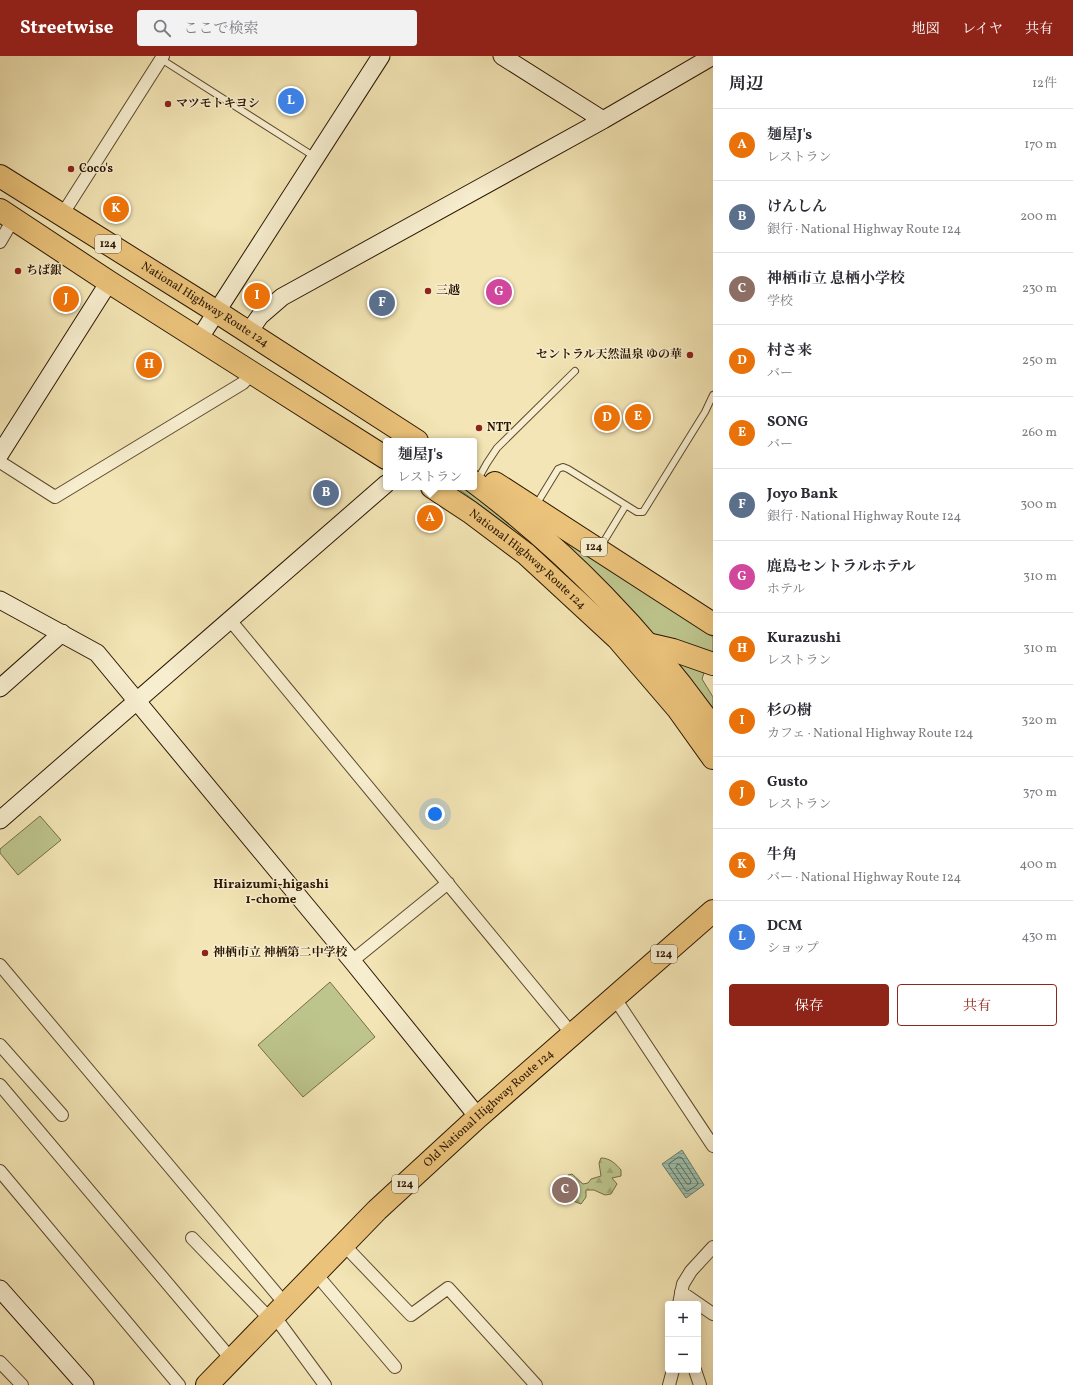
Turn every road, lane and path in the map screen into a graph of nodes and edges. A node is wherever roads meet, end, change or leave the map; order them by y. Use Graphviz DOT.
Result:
graph roads {
  1 [pos="381,56"];
  2 [pos="502,56"];
  3 [pos="713,56"];
  4 [pos="162,58"];
  5 [pos="603,120"];
  6 [pos="315,157"];
  7 [pos="0,176"];
  8 [pos="7,214"];
  9 [pos="62,215"];
  10 [pos="0,242"];
  11 [pos="109,282"];
  12 [pos="217,312"];
  13 [pos="248,332"];
  14 [pos="199,340"];
  15 [pos="575,371"];
  16 [pos="252,373"];
  17 [pos="713,395"];
  18 [pos="410,438"];
  19 [pos="0,454"];
  20 [pos="383,456"];
  21 [pos="0,462"];
  22 [pos="477,476"];
  23 [pos="477,478"];
  24 [pos="477,478"];
  25 [pos="383,487"];
  26 [pos="437,490"];
  27 [pos="626,505"];
  28 [pos="534,509"];
  29 [pos="598,550"];
  30 [pos="0,600"];
  31 [pos="230,620"];
  32 [pos="713,624"];
  33 [pos="62,633"];
  34 [pos="618,639"];
  35 [pos="648,644"];
  36 [pos="713,664"];
  37 [pos="0,688"];
  38 [pos="136,701"];
  39 [pos="713,728"];
  40 [pos="713,758"];
  41 [pos="0,820"];
  42 [pos="448,883"];
  43 [pos="713,911"];
  44 [pos="352,961"];
  45 [pos="0,965"];
  46 [pos="614,997"];
  47 [pos="572,1034"];
  48 [pos="0,1045"];
  49 [pos="0,1085"];
  50 [pos="62,1114"];
  51 [pos="478,1117"];
  52 [pos="713,1146"];
  53 [pos="0,1171"];
  54 [pos="192,1238"];
  55 [pos="344,1245"];
  56 [pos="713,1247"];
  57 [pos="316,1274"];
  58 [pos="0,1289"];
  59 [pos="680,1298"];
  60 [pos="278,1313"];
  61 [pos="713,1314"];
  62 [pos="232,1360"];
  63 [pos="0,1362"];
  64 [pos="395,1367"];
  65 [pos="672,1373"];
  66 [pos="696,1373"];
  67 [pos="22,1385"];
  68 [pos="85,1385"];
  69 [pos="179,1385"];
  70 [pos="207,1385"];
  71 [pos="325,1385"];
  72 [pos="536,1385"];
  73 [pos="669,1385"];
  74 [pos="700,1385"];
  1 -- 6 [label="street"];
  2 -- 5 [label="street"];
  3 -- 5 [label="street"];
  4 -- 6 [label="lane"];
  4 -- 9 [label="street"];
  5 -- 13 [label="street"];
  6 -- 12 [label="street"];
  7 -- 9 [label="highway, National Highway Route 124 / 124"];
  8 -- 10 [label="street"];
  8 -- 11 [label="highway, 124"];
  9 -- 12 [label="highway, National Highway Route 124 / 124"];
  11 -- 14 [label="highway, 124"];
  11 -- 19 [label="street"];
  12 -- 13 [label="highway, National Highway Route 124 / 124"];
  12 -- 14 [label="street"];
  13 -- 18 [label="highway, National Highway Route 124 / 124"];
  14 -- 16 [label="highway, 124"];
  15 -- 22 [label="lane"];
  16 -- 20 [label="highway, 124"];
  16 -- 21 [label="street"];
  17 -- 27 [label="lane"];
  23 -- 28 [label="highway, 124"];
  24 -- 35 [label="highway, National Highway Route 124 / 124"];
  25 -- 31 [label="street"];
  26 -- 34 [label="highway, National Highway Route 124"];
  27 -- 28 [label="lane"];
  27 -- 29 [label="lane"];
  28 -- 29 [label="highway, 124"];
  29 -- 32 [label="highway, 124"];
  30 -- 33 [label="street"];
  31 -- 38 [label="street"];
  31 -- 42 [label="street"];
  33 -- 37 [label="street"];
  33 -- 38 [label="street"];
  34 -- 35 [label="highway"];
  34 -- 40 [label="highway, National Highway Route 124"];
  35 -- 36 [label="highway"];
  35 -- 39 [label="highway, National Highway Route 124 / 124"];
  38 -- 41 [label="street"];
  38 -- 44 [label="street"];
  42 -- 44 [label="street"];
  42 -- 47 [label="street"];
  43 -- 46 [label="highway, Old National Highway Route 124 / 124"];
  44 -- 51 [label="street"];
  45 -- 60 [label="street"];
  46 -- 47 [label="highway, Old National Highway Route 124 / 124"];
  46 -- 52 [label="street"];
  47 -- 51 [label="highway, Old National Highway Route 124 / 124"];
  48 -- 50 [label="street"];
  49 -- 62 [label="street"];
  51 -- 55 [label="highway, Old National Highway Route 124 / 124"];
  53 -- 69 [label="street"];
  54 -- 60 [label="street"];
  55 -- 57 [label="highway, Old National Highway Route 124 / 124"];
  55 -- 72 [label="street"];
  56 -- 59 [label="street"];
  57 -- 60 [label="highway, Old National Highway Route 124 / 124"];
  57 -- 64 [label="street"];
  58 -- 68 [label="street"];
  59 -- 61 [label="street"];
  60 -- 62 [label="highway, Old National Highway Route 124 / 124"];
  60 -- 71 [label="street"];
  62 -- 70 [label="highway, Old National Highway Route 124 / 124"];
  63 -- 67 [label="street"];
  65 -- 73 [label="street"];
  66 -- 74 [label="street"];
}
